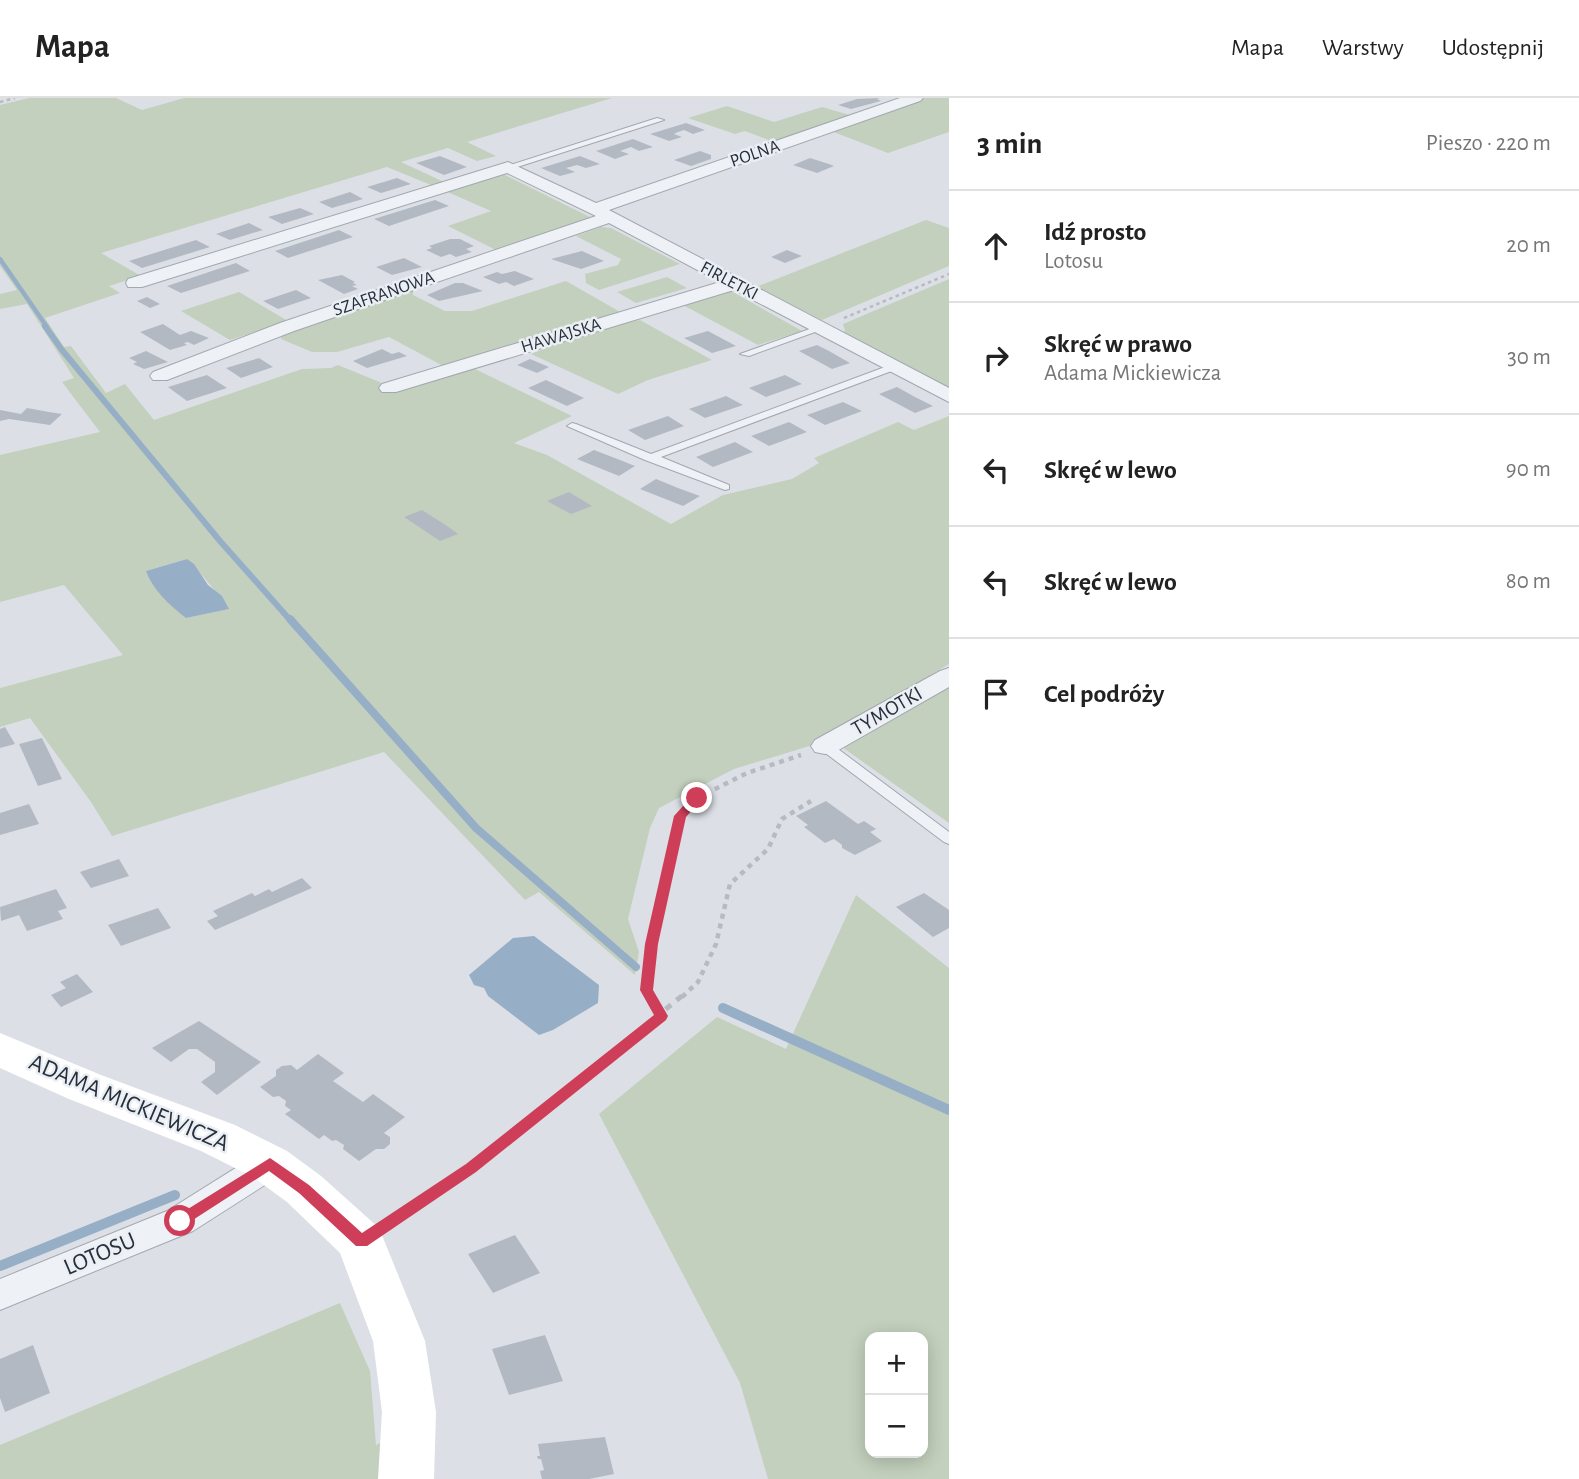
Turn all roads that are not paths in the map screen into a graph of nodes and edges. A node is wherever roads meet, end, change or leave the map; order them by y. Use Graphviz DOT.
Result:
graph roads {
  1 [pos="915,98"];
  2 [pos="660,120"];
  3 [pos="508,167"];
  4 [pos="603,213"];
  5 [pos="135,283"];
  6 [pos="734,284"];
  7 [pos="821,328"];
  8 [pos="745,354"];
  9 [pos="893,367"];
  10 [pos="160,376"];
  11 [pos="389,388"];
  12 [pos="949,396"];
  13 [pos="572,426"];
  14 [pos="649,458"];
  15 [pos="724,487"];
  16 [pos="949,676"];
  17 [pos="825,746"];
  18 [pos="949,839"];
  19 [pos="0,1049"];
  20 [pos="270,1164"];
  21 [pos="0,1295"];
  22 [pos="406,1479"];
  1 -- 4 [label="street, POLNA"];
  2 -- 3 [label="lane"];
  3 -- 4 [label="street, FIRLETKI"];
  3 -- 5 [label="street"];
  4 -- 6 [label="street, FIRLETKI"];
  4 -- 10 [label="street, SZAFRANOWA"];
  6 -- 7 [label="street, FIRLETKI"];
  6 -- 11 [label="street, HAWAJSKA"];
  7 -- 8 [label="lane"];
  7 -- 9 [label="street, FIRLETKI"];
  9 -- 12 [label="street, FIRLETKI"];
  9 -- 14 [label="lane"];
  13 -- 14 [label="lane"];
  14 -- 15 [label="lane"];
  16 -- 17 [label="street, TYMOTKI"];
  17 -- 18 [label="lane"];
  19 -- 20 [label="street, ADAMA MICKIEWICZA"];
  20 -- 21 [label="street, LOTOSU"];
  20 -- 22 [label="street, ADAMA MICKIEWICZA"];
}
